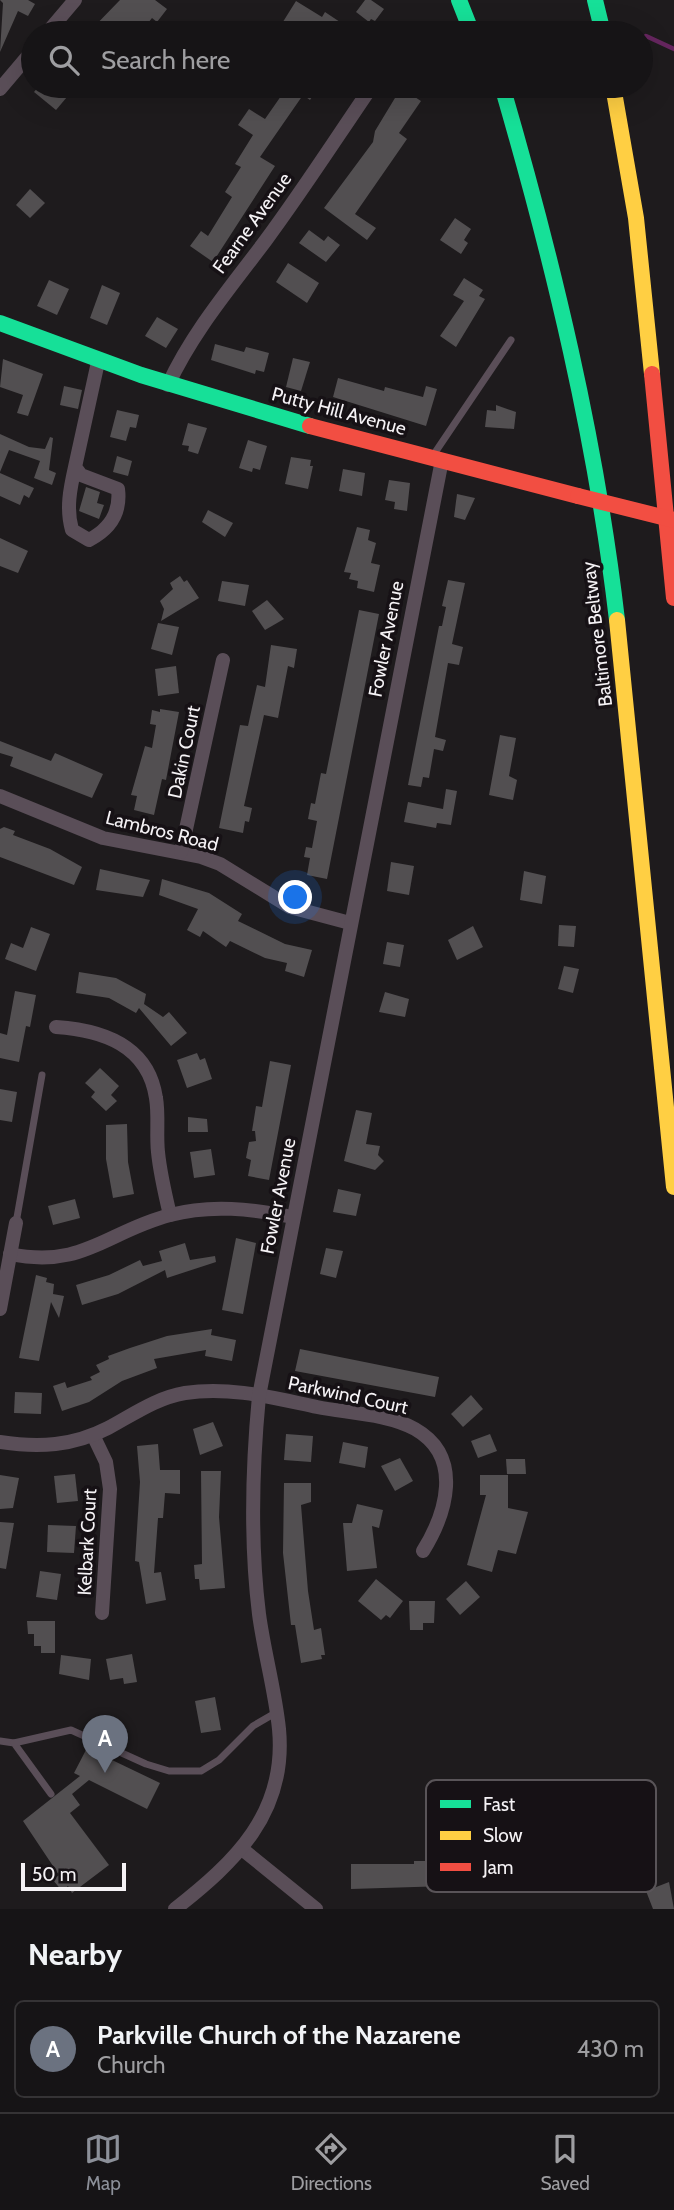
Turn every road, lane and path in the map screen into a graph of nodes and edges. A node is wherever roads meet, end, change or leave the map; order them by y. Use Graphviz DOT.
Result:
graph roads {
  1 [pos="75,0"];
  2 [pos="459,0"];
  3 [pos="473,0"];
  4 [pos="595,0"];
  5 [pos="57,21"];
  6 [pos="467,21"];
  7 [pos="481,21"];
  8 [pos="600,21"];
  9 [pos="21,64"];
  10 [pos="0,89"];
  11 [pos="364,98"];
  12 [pos="496,98"];
  13 [pos="506,98"];
  14 [pos="615,98"];
  15 [pos="0,323"];
  16 [pos="511,340"];
  17 [pos="573,356"];
  18 [pos="98,362"];
  19 [pos="168,385"];
  20 [pos="437,459"];
  21 [pos="75,467"];
  22 [pos="674,520"];
  23 [pos="674,598"];
  24 [pos="223,660"];
  25 [pos="0,796"];
  26 [pos="181,852"];
  27 [pos="350,923"];
  28 [pos="56,1027"];
  29 [pos="42,1075"];
  30 [pos="674,1186"];
  31 [pos="170,1216"];
  32 [pos="293,1217"];
  33 [pos="16,1223"];
  34 [pos="10,1254"];
  35 [pos="0,1309"];
  36 [pos="260,1396"];
  37 [pos="93,1435"];
  38 [pos="0,1442"];
  39 [pos="423,1551"];
  40 [pos="102,1613"];
  41 [pos="277,1712"];
  42 [pos="0,1741"];
  43 [pos="14,1743"];
  44 [pos="51,1794"];
  45 [pos="242,1849"];
  46 [pos="176,1909"];
  47 [pos="316,1909"];
  1 -- 5 [label="street"];
  2 -- 6 [label="main road"];
  3 -- 7 [label="main road"];
  4 -- 8 [label="main road"];
  9 -- 10 [label="street"];
  11 -- 19 [label="street, Fearne Avenue"];
  12 -- 17 [label="main road"];
  13 -- 17 [label="main road, Baltimore Beltway"];
  14 -- 23 [label="main road"];
  15 -- 18 [label="main road, Putty Hill Avenue"];
  16 -- 20 [label="lane"];
  17 -- 30 [label="main road, Baltimore Beltway"];
  18 -- 19 [label="main road, Putty Hill Avenue"];
  18 -- 21 [label="street"];
  19 -- 20 [label="main road, Putty Hill Avenue"];
  20 -- 22 [label="main road, Putty Hill Avenue, bridge"];
  20 -- 27 [label="street, Fowler Avenue"];
  21 -- 21 [label="street"];
  24 -- 26 [label="street, Dakin Court"];
  25 -- 26 [label="street, Lambros Road"];
  26 -- 27 [label="street, Lambros Road"];
  27 -- 32 [label="street, Fowler Avenue"];
  28 -- 31 [label="street"];
  29 -- 33 [label="lane"];
  31 -- 32 [label="street"];
  31 -- 34 [label="street"];
  32 -- 36 [label="street, Fowler Avenue"];
  33 -- 34 [label="street"];
  34 -- 35 [label="street"];
  36 -- 37 [label="street, Parkwind Court"];
  36 -- 39 [label="street, Parkwind Court"];
  36 -- 41 [label="street, Fowler Avenue"];
  37 -- 38 [label="street, Parkwind Court"];
  37 -- 40 [label="street, Kelbark Court"];
  41 -- 43 [label="lane"];
  41 -- 45 [label="street, Fowler Avenue"];
  42 -- 43 [label="lane"];
  43 -- 44 [label="lane"];
  45 -- 46 [label="street, Fowler Avenue"];
  45 -- 47 [label="street"];
}
